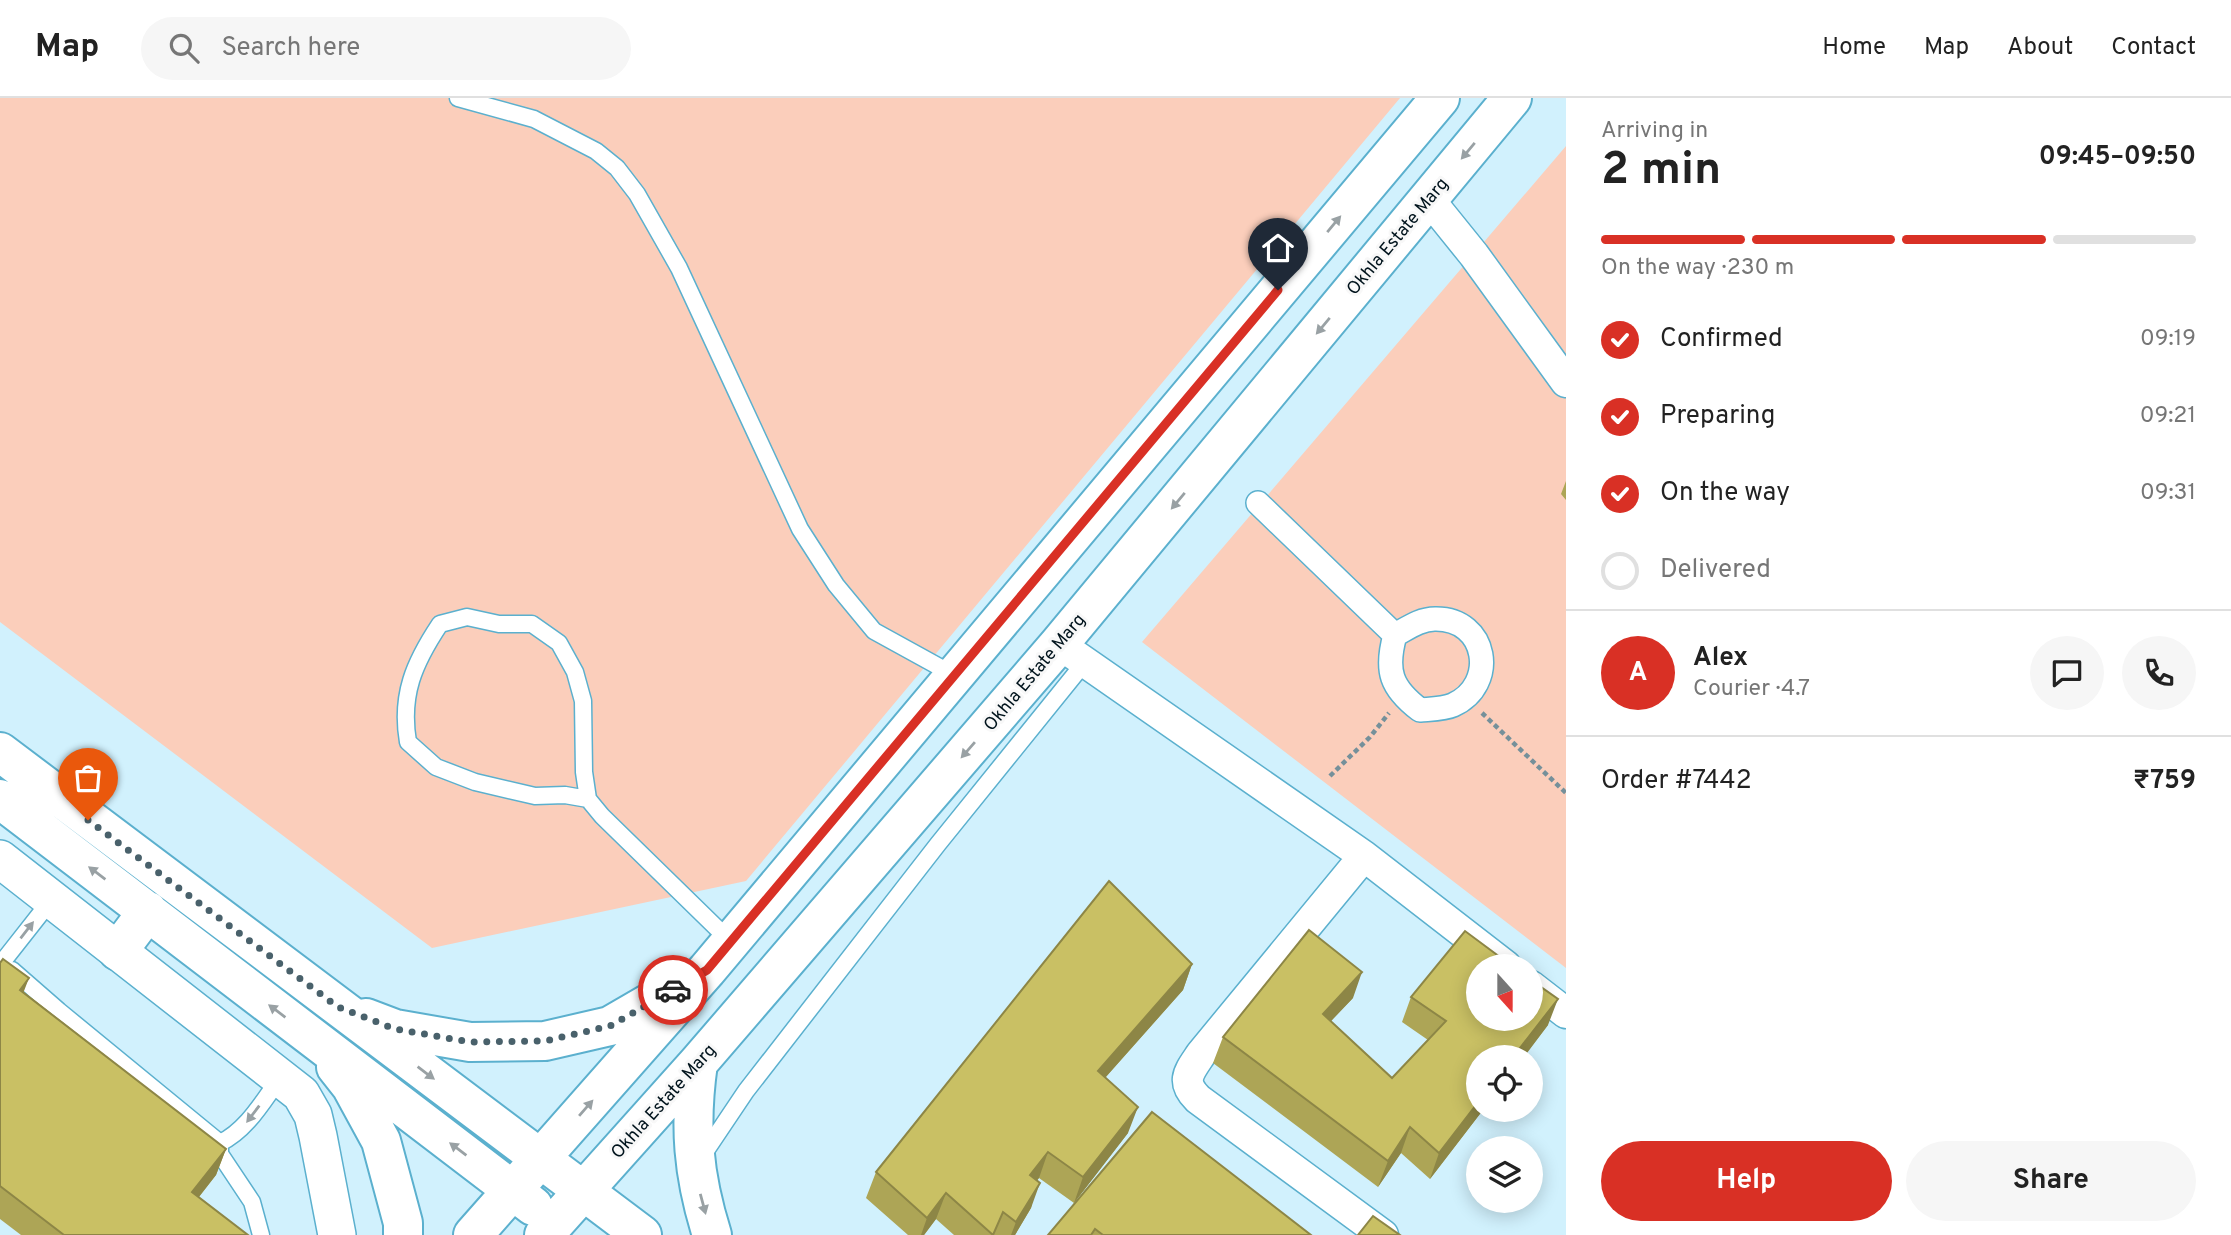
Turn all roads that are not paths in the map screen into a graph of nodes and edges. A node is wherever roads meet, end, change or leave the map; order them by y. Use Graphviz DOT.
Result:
graph roads {
  1 [pos="458,98"];
  2 [pos="1440,98"];
  3 [pos="1512,98"];
  4 [pos="1429,198"];
  5 [pos="1566,382"];
  6 [pos="1258,503"];
  7 [pos="1395,635"];
  8 [pos="1072,653"];
  9 [pos="954,675"];
  10 [pos="0,752"];
  11 [pos="0,799"];
  12 [pos="588,799"];
  13 [pos="1364,856"];
  14 [pos="0,859"];
  15 [pos="51,899"];
  16 [pos="148,911"];
  17 [pos="730,941"];
  18 [pos="118,951"];
  19 [pos="1491,954"];
  20 [pos="1,963"];
  21 [pos="707,970"];
  22 [pos="1544,996"];
  23 [pos="338,1007"];
  24 [pos="1566,1013"];
  25 [pos="313,1038"];
  26 [pos="698,1063"];
  27 [pos="280,1078"];
  28 [pos="220,1143"];
  29 [pos="540,1159"];
  30 [pos="695,1168"];
  31 [pos="513,1190"];
  32 [pos="583,1191"];
  33 [pos="557,1231"];
  34 [pos="261,1235"];
  35 [pos="337,1235"];
  36 [pos="403,1235"];
  37 [pos="473,1235"];
  38 [pos="642,1235"];
  39 [pos="712,1235"];
  40 [pos="1383,1235"];
  1 -- 9 [label="lane"];
  9 -- 2 [label="main road, one-way"];
  3 -- 4 [label="main road, Okhla Estate Marg, one-way"];
  4 -- 5 [label="street"];
  4 -- 8 [label="main road, Okhla Estate Marg, one-way"];
  6 -- 7 [label="street"];
  7 -- 7 [label="street"];
  8 -- 13 [label="street"];
  8 -- 26 [label="main road, Okhla Estate Marg, one-way"];
  8 -- 30 [label="lane"];
  9 -- 17 [label="main road"];
  10 -- 23 [label="main road"];
  16 -- 11 [label="main road, one-way"];
  12 -- 12 [label="lane"];
  12 -- 17 [label="lane"];
  13 -- 19 [label="street"];
  13 -- 40 [label="street"];
  14 -- 15 [label="street"];
  15 -- 18 [label="street"];
  20 -- 15 [label="lane, one-way"];
  16 -- 18 [label="main road"];
  25 -- 16 [label="main road, one-way"];
  17 -- 21 [label="main road"];
  18 -- 27 [label="street"];
  20 -- 28 [label="lane"];
  21 -- 23 [label="main road"];
  29 -- 21 [label="main road, one-way"];
  22 -- 24 [label="street"];
  23 -- 29 [label="main road, one-way"];
  31 -- 25 [label="main road, one-way"];
  25 -- 36 [label="main road"];
  26 -- 30 [label="main road"];
  26 -- 32 [label="main road, Okhla Estate Marg"];
  27 -- 28 [label="lane, one-way"];
  27 -- 35 [label="street"];
  28 -- 34 [label="lane"];
  29 -- 31 [label="main road"];
  29 -- 32 [label="main road"];
  30 -- 39 [label="main road, one-way"];
  31 -- 33 [label="main road"];
  31 -- 37 [label="main road"];
  32 -- 33 [label="main road, Okhla Estate Marg"];
  32 -- 38 [label="main road"];
}
